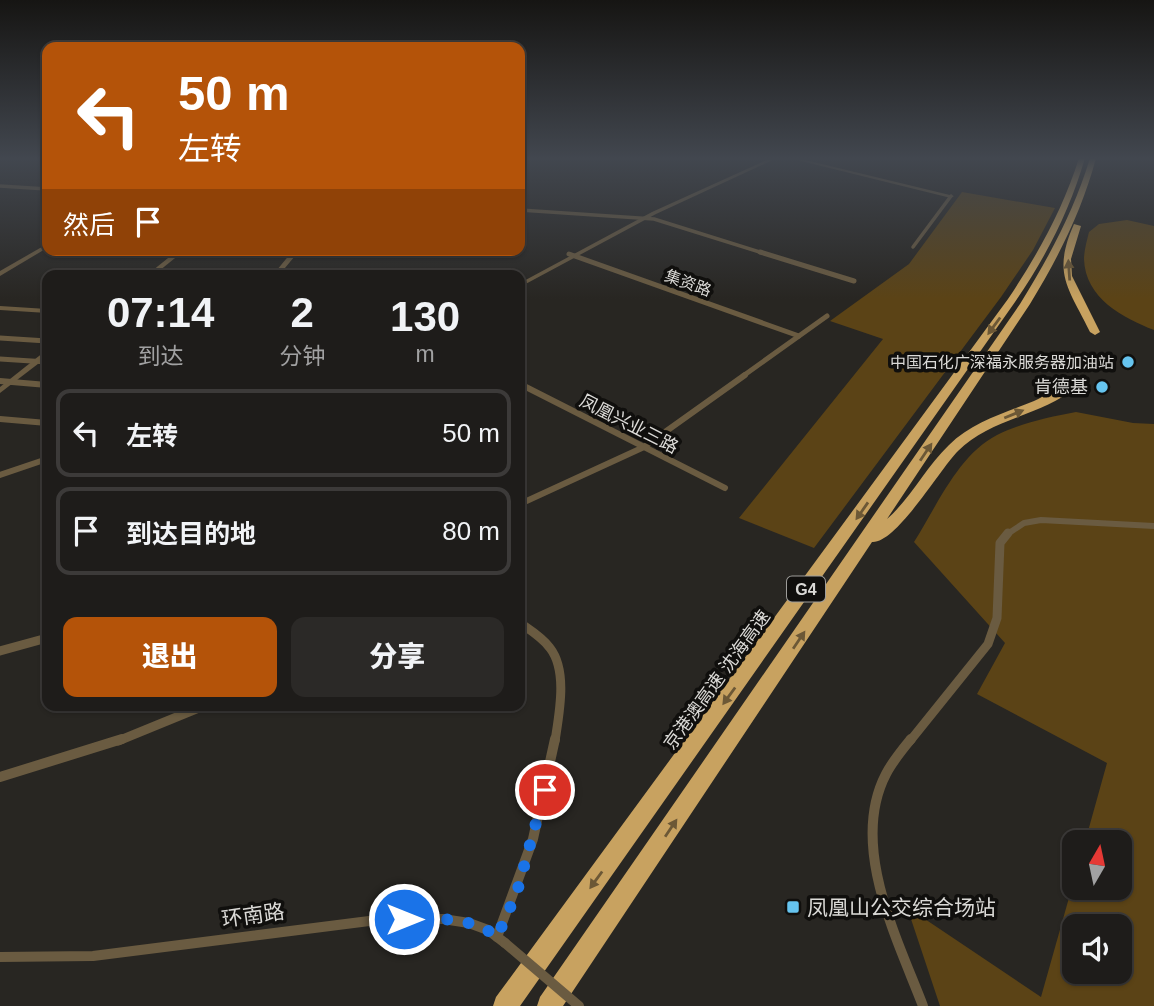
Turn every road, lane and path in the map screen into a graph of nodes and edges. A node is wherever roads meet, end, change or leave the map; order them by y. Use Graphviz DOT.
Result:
graph roads {
  1 [pos="668,205"];
  2 [pos="669,205"];
  3 [pos="944,205"];
  4 [pos="1065,205"];
  5 [pos="1066,205"];
  6 [pos="1078,205"];
  7 [pos="1080,205"];
  8 [pos="525,210"];
  9 [pos="1063,214"];
  10 [pos="642,217"];
  11 [pos="42,247"];
  12 [pos="913,247"];
  13 [pos="571,255"];
  14 [pos="174,256"];
  15 [pos="292,256"];
  16 [pos="156,270"];
  17 [pos="281,270"];
  18 [pos="0,272"];
  19 [pos="525,279"];
  20 [pos="854,281"];
  21 [pos="0,306"];
  22 [pos="42,309"];
  23 [pos="827,316"];
  24 [pos="1095,331"];
  25 [pos="799,336"];
  26 [pos="0,338"];
  27 [pos="42,341"];
  28 [pos="0,359"];
  29 [pos="42,362"];
  30 [pos="42,363"];
  31 [pos="0,381"];
  32 [pos="11,382"];
  33 [pos="42,385"];
  34 [pos="525,387"];
  35 [pos="1069,387"];
  36 [pos="0,391"];
  37 [pos="0,419"];
  38 [pos="42,422"];
  39 [pos="644,447"];
  40 [pos="42,461"];
  41 [pos="0,475"];
  42 [pos="725,488"];
  43 [pos="525,502"];
  44 [pos="1154,526"];
  45 [pos="856,555"];
  46 [pos="525,627"];
  47 [pos="42,639"];
  48 [pos="0,651"];
  49 [pos="191,711"];
  50 [pos="0,777"];
  51 [pos="501,940"];
  52 [pos="0,957"];
  53 [pos="505,1006"];
  54 [pos="549,1006"];
  55 [pos="579,1006"];
  56 [pos="923,1006"];
  1 -- 10 [label="street"];
  2 -- 10 [label="street"];
  3 -- 12 [label="street"];
  4 -- 9 [label="highway"];
  5 -- 9 [label="highway, 京港澳高速 沈海高速 / G4"];
  45 -- 6 [label="highway, G4, one-way"];
  24 -- 7 [label="highway, one-way"];
  8 -- 10 [label="street"];
  9 -- 53 [label="highway, 京港澳高速 沈海高速 / G4, one-way"];
  10 -- 13 [label="street"];
  10 -- 20 [label="street"];
  11 -- 18 [label="street"];
  13 -- 19 [label="street"];
  13 -- 25 [label="street, 集资路"];
  14 -- 16 [label="street"];
  15 -- 17 [label="street"];
  21 -- 22 [label="street"];
  23 -- 25 [label="street"];
  25 -- 39 [label="street"];
  26 -- 27 [label="street"];
  28 -- 29 [label="street"];
  30 -- 32 [label="street"];
  31 -- 32 [label="street"];
  32 -- 33 [label="street"];
  32 -- 36 [label="street"];
  34 -- 39 [label="street, 凤凰兴业三路"];
  45 -- 35 [label="highway, one-way"];
  37 -- 38 [label="street"];
  39 -- 42 [label="street, 凤凰兴业三路"];
  39 -- 43 [label="street"];
  40 -- 41 [label="street"];
  44 -- 56 [label="street"];
  54 -- 45 [label="highway, G4, one-way"];
  46 -- 51 [label="street"];
  47 -- 48 [label="street"];
  49 -- 50 [label="street"];
  51 -- 52 [label="street, 环南路"];
  51 -- 55 [label="street, 环南路, bridge"];
}
